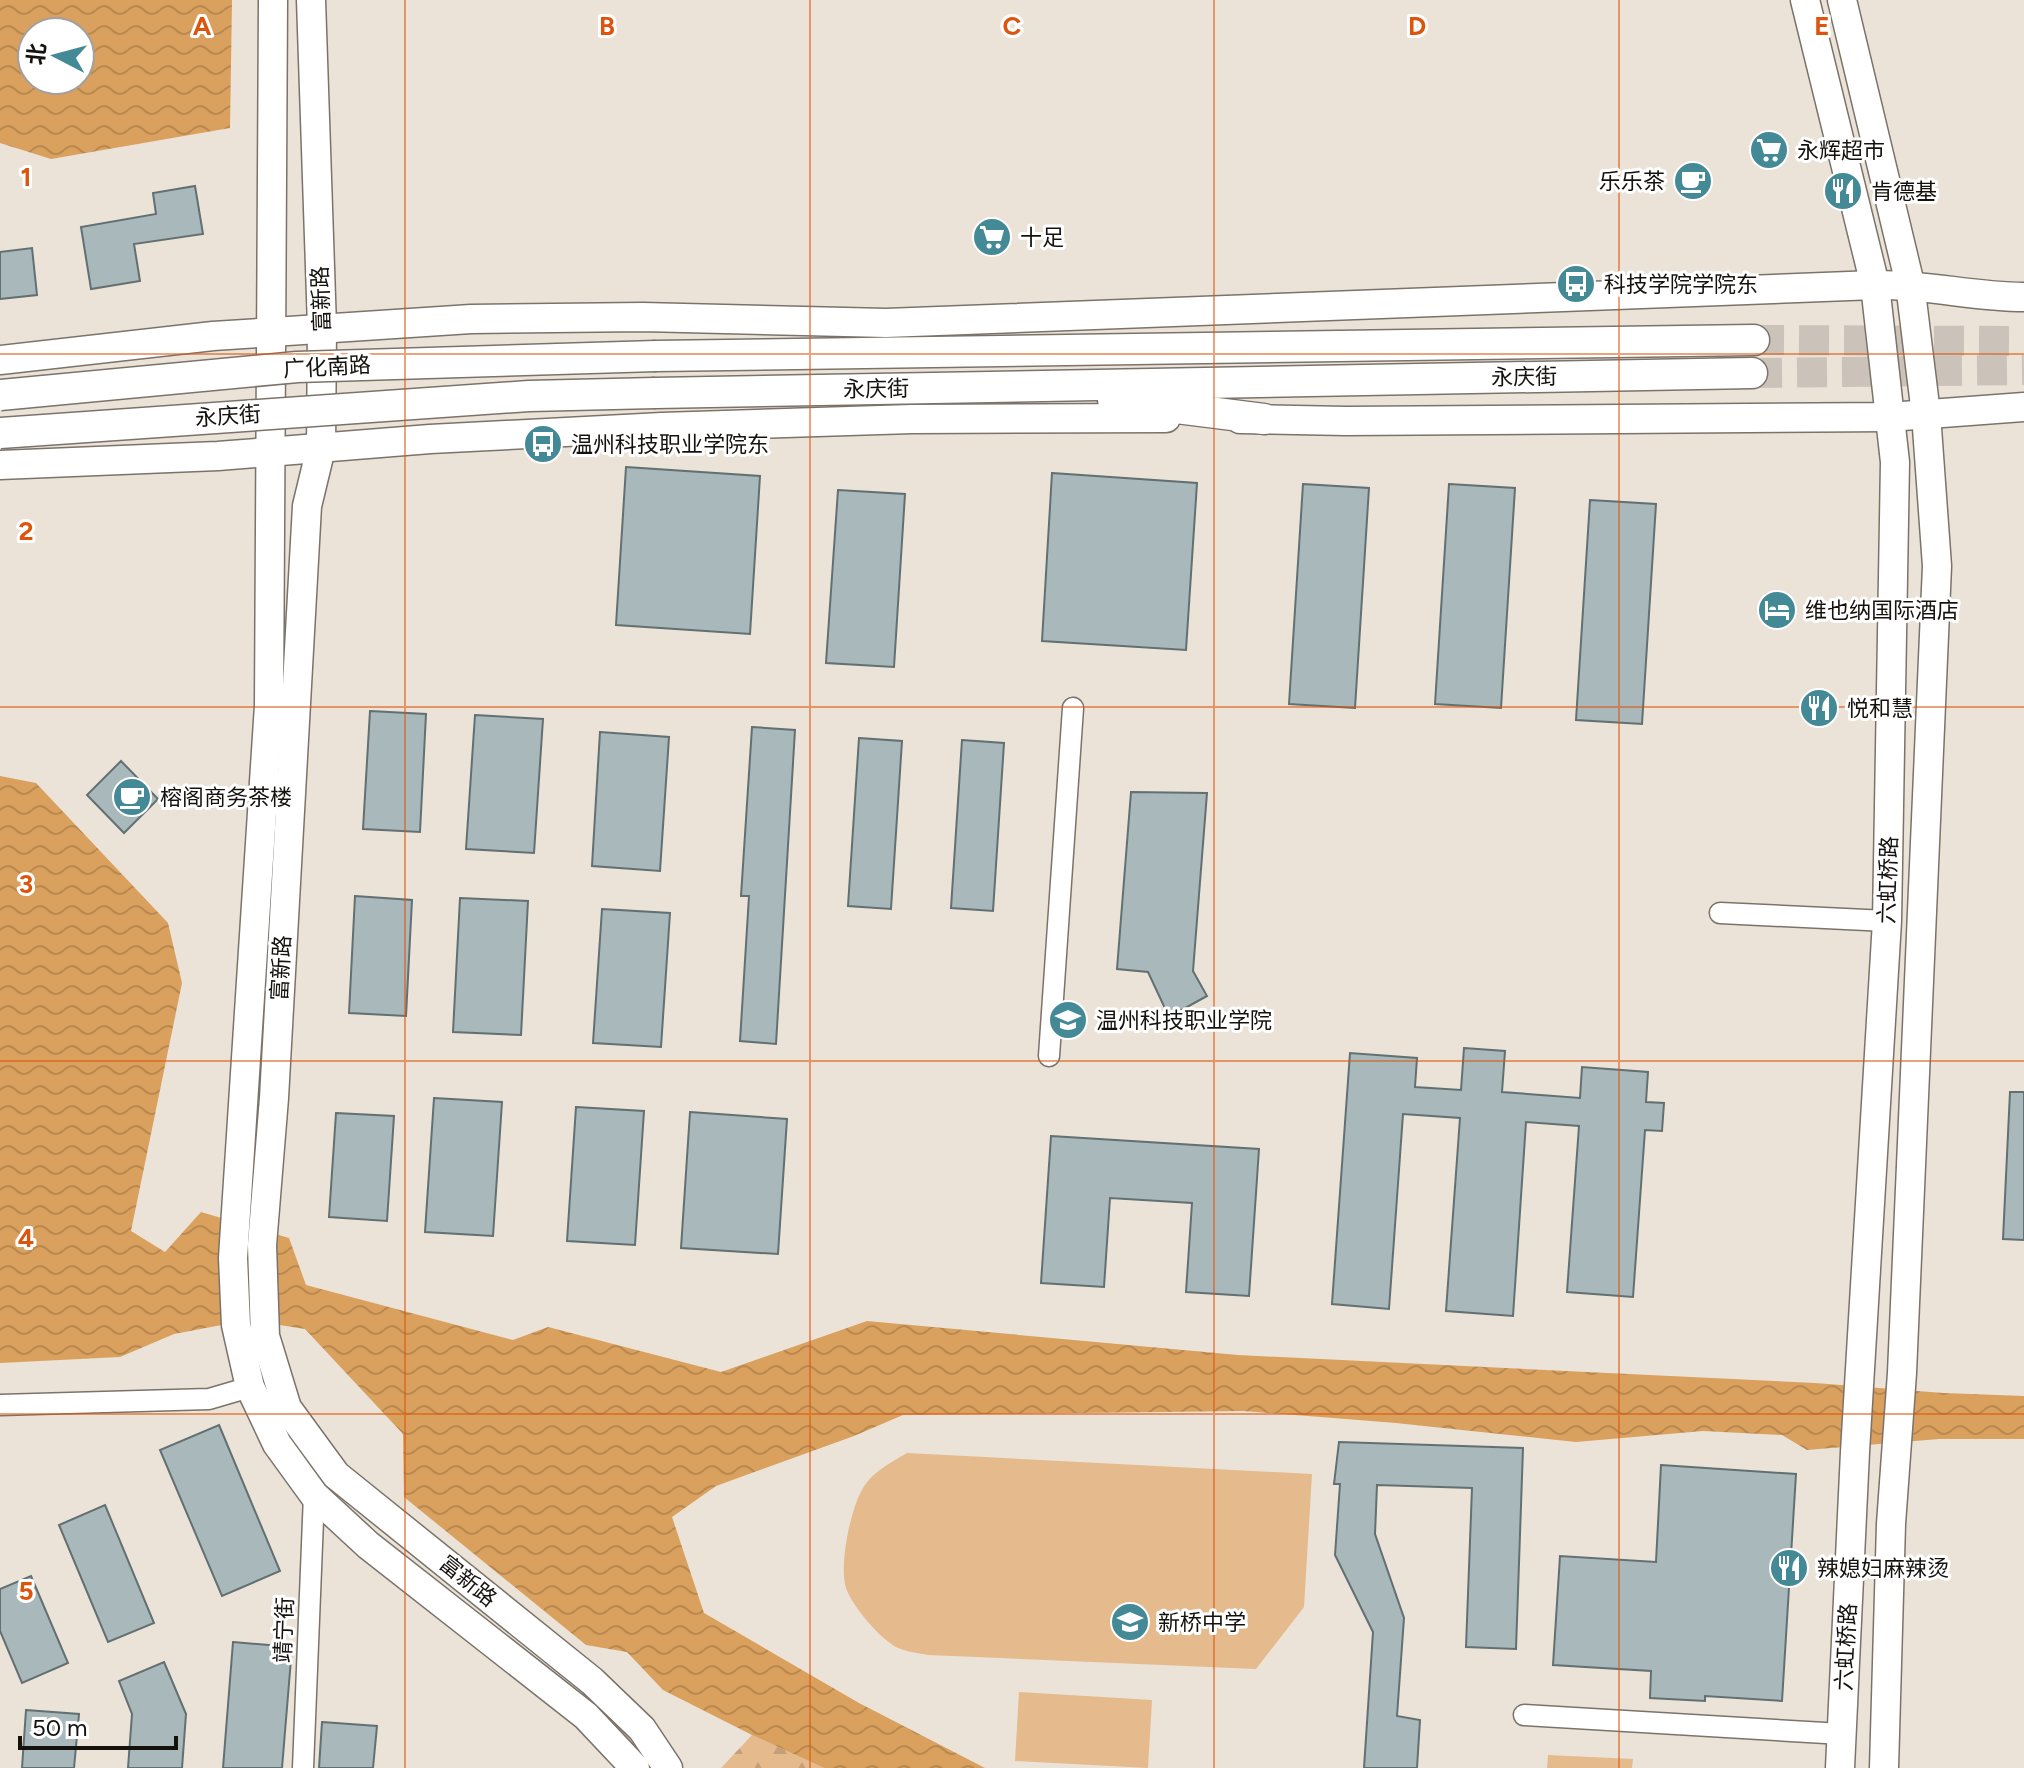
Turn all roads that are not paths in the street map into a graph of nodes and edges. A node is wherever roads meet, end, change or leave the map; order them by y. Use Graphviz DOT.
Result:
graph roads {
  1 [pos="273,0"];
  2 [pos="311,0"];
  3 [pos="1805,0"];
  4 [pos="1842,0"];
  5 [pos="1910,284"];
  6 [pos="1875,285"];
  7 [pos="2024,297"];
  8 [pos="322,327"];
  9 [pos="270,332"];
  10 [pos="1754,340"];
  11 [pos="656,356"];
  12 [pos="0,360"];
  13 [pos="1752,373"];
  14 [pos="1004,387"];
  15 [pos="0,395"];
  16 [pos="2024,407"];
  17 [pos="1926,414"];
  18 [pos="1889,417"];
  19 [pos="1264,419"];
  20 [pos="0,433"];
  21 [pos="321,448"];
  22 [pos="269,452"];
  23 [pos="0,465"];
  24 [pos="1073,708"];
  25 [pos="1720,913"];
  26 [pos="1887,921"];
  27 [pos="1049,1056"];
  28 [pos="250,1387"];
  29 [pos="0,1405"];
  30 [pos="314,1495"];
  31 [pos="1524,1715"];
  32 [pos="1842,1734"];
  33 [pos="303,1768"];
  34 [pos="635,1768"];
  35 [pos="668,1768"];
  36 [pos="1840,1768"];
  37 [pos="1884,1768"];
  1 -- 9 [label="main road, 富新路"];
  2 -- 8 [label="main road, 富新路"];
  3 -- 6 [label="main road, 六虹桥路"];
  4 -- 5 [label="main road, 六虹桥路"];
  5 -- 6 [label="main road"];
  5 -- 7 [label="main road"];
  5 -- 17 [label="main road, 六虹桥路"];
  6 -- 8 [label="main road"];
  6 -- 18 [label="main road, 六虹桥路"];
  8 -- 9 [label="main road"];
  8 -- 21 [label="main road, 富新路"];
  9 -- 12 [label="main road"];
  9 -- 22 [label="main road, 富新路"];
  10 -- 11 [label="main road, 永庆街"];
  11 -- 15 [label="main road, 广化南路, bridge"];
  13 -- 14 [label="main road, 永庆街"];
  14 -- 19 [label="main road"];
  14 -- 20 [label="main road, 永庆街, bridge"];
  16 -- 17 [label="main road"];
  17 -- 18 [label="main road"];
  17 -- 37 [label="main road, 六虹桥路"];
  18 -- 19 [label="main road"];
  18 -- 26 [label="main road, 六虹桥路"];
  19 -- 21 [label="main road"];
  21 -- 22 [label="main road"];
  21 -- 35 [label="main road, 富新路"];
  22 -- 23 [label="main road"];
  22 -- 28 [label="main road, 富新路"];
  24 -- 27 [label="street"];
  25 -- 26 [label="street"];
  26 -- 32 [label="main road, 六虹桥路"];
  28 -- 29 [label="street"];
  28 -- 30 [label="main road, 富新路"];
  30 -- 33 [label="street, 靖宁街"];
  30 -- 34 [label="main road, 富新路"];
  31 -- 32 [label="street"];
  32 -- 36 [label="main road, 六虹桥路"];
}
